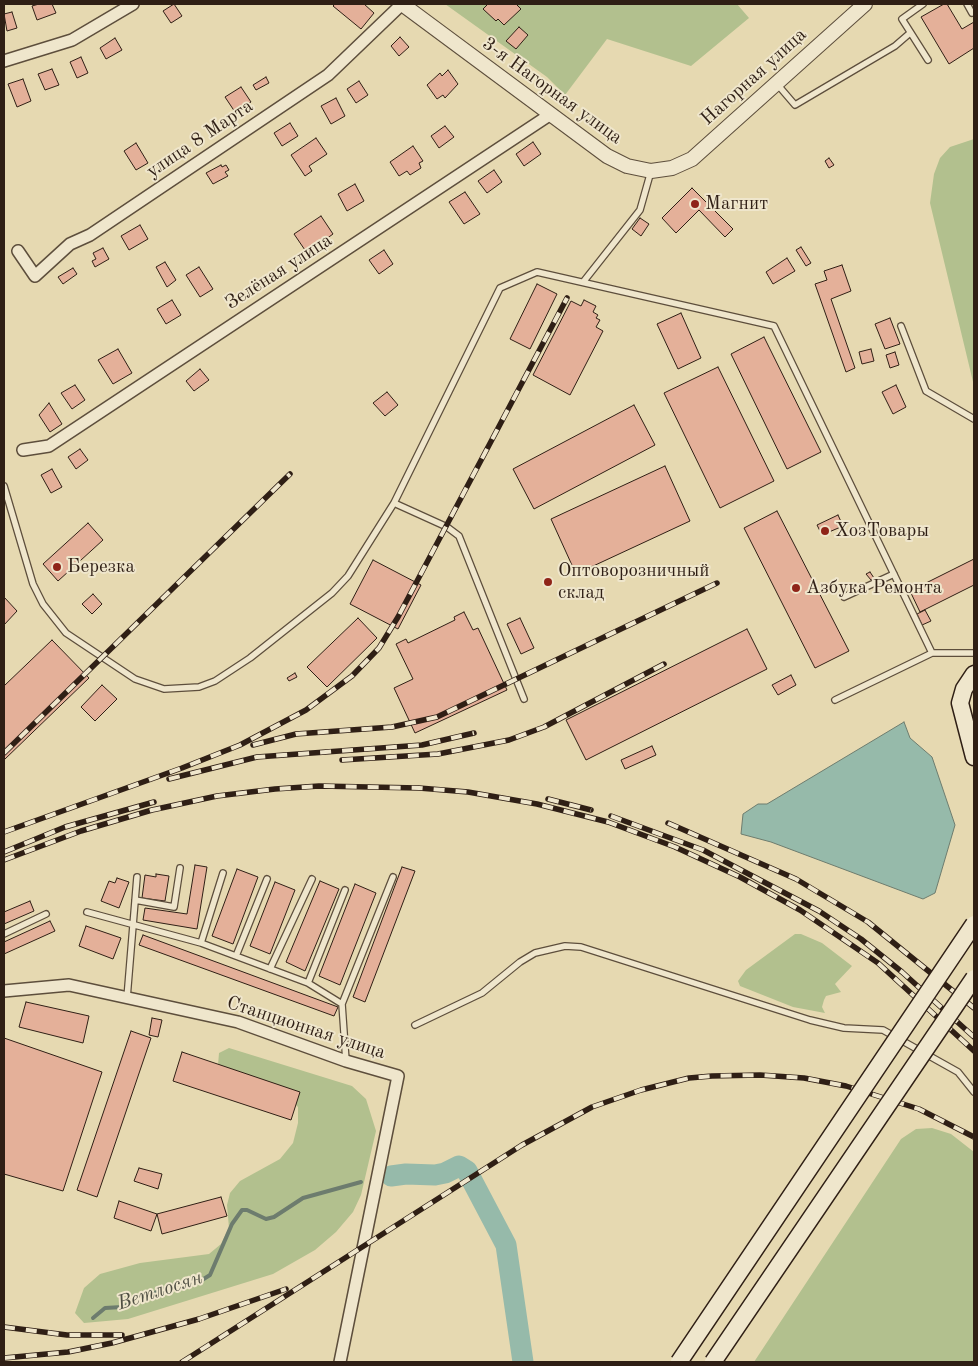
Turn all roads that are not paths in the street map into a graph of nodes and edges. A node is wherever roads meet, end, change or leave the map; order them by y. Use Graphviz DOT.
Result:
graph roads {
  1 [pos="132,4"];
  2 [pos="402,4"];
  3 [pos="865,4"];
  4 [pos="923,4"];
  5 [pos="967,4"];
  6 [pos="974,12"];
  7 [pos="910,33"];
  8 [pos="4,60"];
  9 [pos="928,60"];
  10 [pos="776,82"];
  11 [pos="551,114"];
  12 [pos="692,158"];
  13 [pos="650,171"];
  14 [pos="18,251"];
  15 [pos="584,281"];
  16 [pos="901,326"];
  17 [pos="974,419"];
  18 [pos="23,450"];
  19 [pos="4,486"];
  20 [pos="394,503"];
  21 [pos="894,574"];
  22 [pos="844,597"];
  23 [pos="932,653"];
  24 [pos="974,653"];
  25 [pos="974,674"];
  26 [pos="524,699"];
  27 [pos="835,700"];
  28 [pos="974,757"];
  29 [pos="180,868"];
  30 [pos="223,873"];
  31 [pos="137,877"];
  32 [pos="393,877"];
  33 [pos="267,878"];
  34 [pos="312,878"];
  35 [pos="345,890"];
  36 [pos="135,900"];
  37 [pos="87,912"];
  38 [pos="46,914"];
  39 [pos="133,924"];
  40 [pos="974,924"];
  41 [pos="4,934"];
  42 [pos="201,943"];
  43 [pos="236,956"];
  44 [pos="270,969"];
  45 [pos="974,978"];
  46 [pos="308,983"];
  47 [pos="4,991"];
  48 [pos="127,998"];
  49 [pos="342,1004"];
  50 [pos="415,1026"];
  51 [pos="346,1061"];
  52 [pos="974,1092"];
  53 [pos="340,1362"];
  54 [pos="679,1362"];
  55 [pos="713,1362"];
  1 -- 8 [label="street"];
  2 -- 11 [label="street, 3-я Нагорная улица"];
  2 -- 14 [label="street, улица 8 Марта"];
  3 -- 10 [label="street, Нагорная улица"];
  4 -- 7 [label="lane"];
  5 -- 6 [label="lane"];
  7 -- 9 [label="lane"];
  7 -- 10 [label="lane"];
  10 -- 12 [label="street, Нагорная улица"];
  11 -- 13 [label="street, 3-я Нагорная улица"];
  11 -- 18 [label="street, Зелёная улица"];
  12 -- 13 [label="street, 3-я Нагорная улица"];
  13 -- 15 [label="lane"];
  15 -- 20 [label="lane"];
  15 -- 21 [label="lane"];
  16 -- 17 [label="lane"];
  19 -- 20 [label="lane"];
  20 -- 26 [label="lane"];
  21 -- 22 [label="lane"];
  21 -- 23 [label="lane"];
  23 -- 24 [label="lane"];
  23 -- 27 [label="lane"];
  25 -- 28 [label="main road"];
  29 -- 36 [label="lane"];
  30 -- 42 [label="lane"];
  31 -- 36 [label="lane"];
  32 -- 49 [label="lane"];
  33 -- 43 [label="lane"];
  34 -- 44 [label="lane"];
  35 -- 46 [label="lane"];
  36 -- 39 [label="lane"];
  37 -- 39 [label="lane"];
  38 -- 41 [label="lane"];
  39 -- 42 [label="lane"];
  39 -- 48 [label="lane"];
  40 -- 54 [label="main road, bridge"];
  42 -- 43 [label="lane"];
  43 -- 44 [label="lane"];
  44 -- 46 [label="lane"];
  45 -- 55 [label="main road, bridge"];
  46 -- 49 [label="lane"];
  47 -- 48 [label="street, Станционная улица"];
  48 -- 51 [label="street, Станционная улица"];
  49 -- 51 [label="lane"];
  50 -- 52 [label="lane"];
  51 -- 53 [label="street, Станционная улица"];
}
